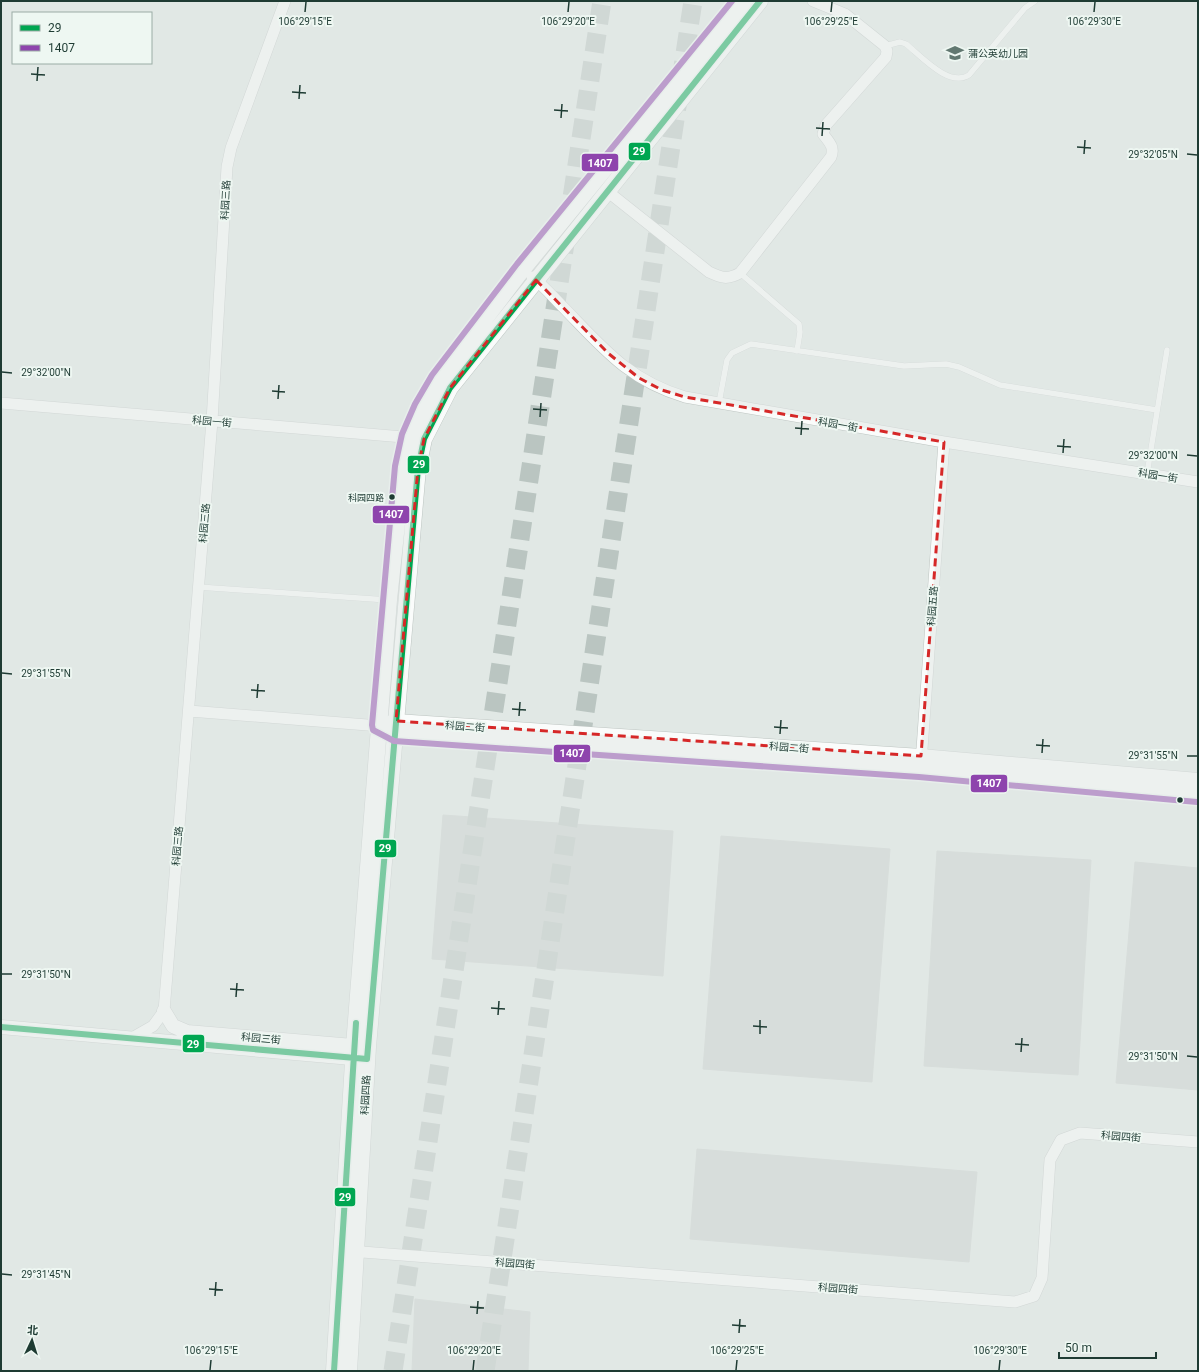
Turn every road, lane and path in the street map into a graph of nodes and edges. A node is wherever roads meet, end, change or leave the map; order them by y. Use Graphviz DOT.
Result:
graph roads {
  1 [pos="285,1"];
  2 [pos="742,1"];
  3 [pos="760,1"];
  4 [pos="813,1"];
  5 [pos="1034,1"];
  6 [pos="885,46"];
  7 [pos="607,191"];
  8 [pos="523,270"];
  9 [pos="740,272"];
  10 [pos="536,280"];
  11 [pos="1167,350"];
  12 [pos="797,351"];
  13 [pos="1,403"];
  14 [pos="719,403"];
  15 [pos="1157,410"];
  16 [pos="212,420"];
  17 [pos="416,438"];
  18 [pos="944,442"];
  19 [pos="1147,474"];
  20 [pos="1198,482"];
  21 [pos="198,587"];
  22 [pos="389,600"];
  23 [pos="189,711"];
  24 [pos="380,726"];
  25 [pos="396,727"];
  26 [pos="921,763"];
  27 [pos="1198,780"];
  28 [pos="1198,794"];
  29 [pos="164,1011"];
  30 [pos="1,1027"];
  31 [pos="132,1038"];
  32 [pos="361,1052"];
  33 [pos="1198,1142"];
  34 [pos="350,1251"];
  35 [pos="334,1371"];
  36 [pos="350,1371"];
  1 -- 16 [label="street, 科园三路"];
  2 -- 8 [label="main road, 科园四路"];
  3 -- 7 [label="main road, 科园四路"];
  4 -- 6 [label="street"];
  5 -- 6 [label="lane"];
  6 -- 9 [label="street"];
  7 -- 9 [label="street"];
  7 -- 10 [label="main road, 科园四路"];
  8 -- 10 [label="street, 科园一街"];
  8 -- 17 [label="main road, 科园四路"];
  9 -- 12 [label="lane"];
  10 -- 14 [label="street, 科园一街"];
  10 -- 17 [label="main road, 科园四路"];
  11 -- 15 [label="lane"];
  12 -- 14 [label="lane"];
  12 -- 15 [label="lane"];
  13 -- 16 [label="street, 科园一街"];
  14 -- 18 [label="street, 科园一街"];
  15 -- 19 [label="lane"];
  16 -- 17 [label="street, 科园一街"];
  16 -- 21 [label="street, 科园三路"];
  17 -- 22 [label="main road, 科园四路"];
  17 -- 25 [label="main road, 科园四路"];
  18 -- 19 [label="street, 科园一街"];
  18 -- 26 [label="street, 科园五路"];
  19 -- 20 [label="street, 科园一街"];
  21 -- 22 [label="lane"];
  21 -- 23 [label="street, 科园三路"];
  22 -- 24 [label="main road, 科园四路"];
  23 -- 24 [label="street, 科园二街"];
  23 -- 29 [label="street, 科园三路"];
  24 -- 25 [label="street, 科园二街"];
  24 -- 32 [label="main road, 科园四路"];
  25 -- 26 [label="street, 科园二街"];
  25 -- 32 [label="main road, 科园四路"];
  26 -- 27 [label="street, 科园二街"];
  26 -- 28 [label="street, 科园二街"];
  29 -- 31 [label="street"];
  29 -- 32 [label="street, 科园三街"];
  30 -- 31 [label="street, 科园三街"];
  31 -- 32 [label="street, 科园三街"];
  32 -- 34 [label="main road, 科园四路"];
  33 -- 34 [label="street, 科园四街"];
  34 -- 35 [label="main road, 科园四路"];
  34 -- 36 [label="main road, 科园四路"];
}
